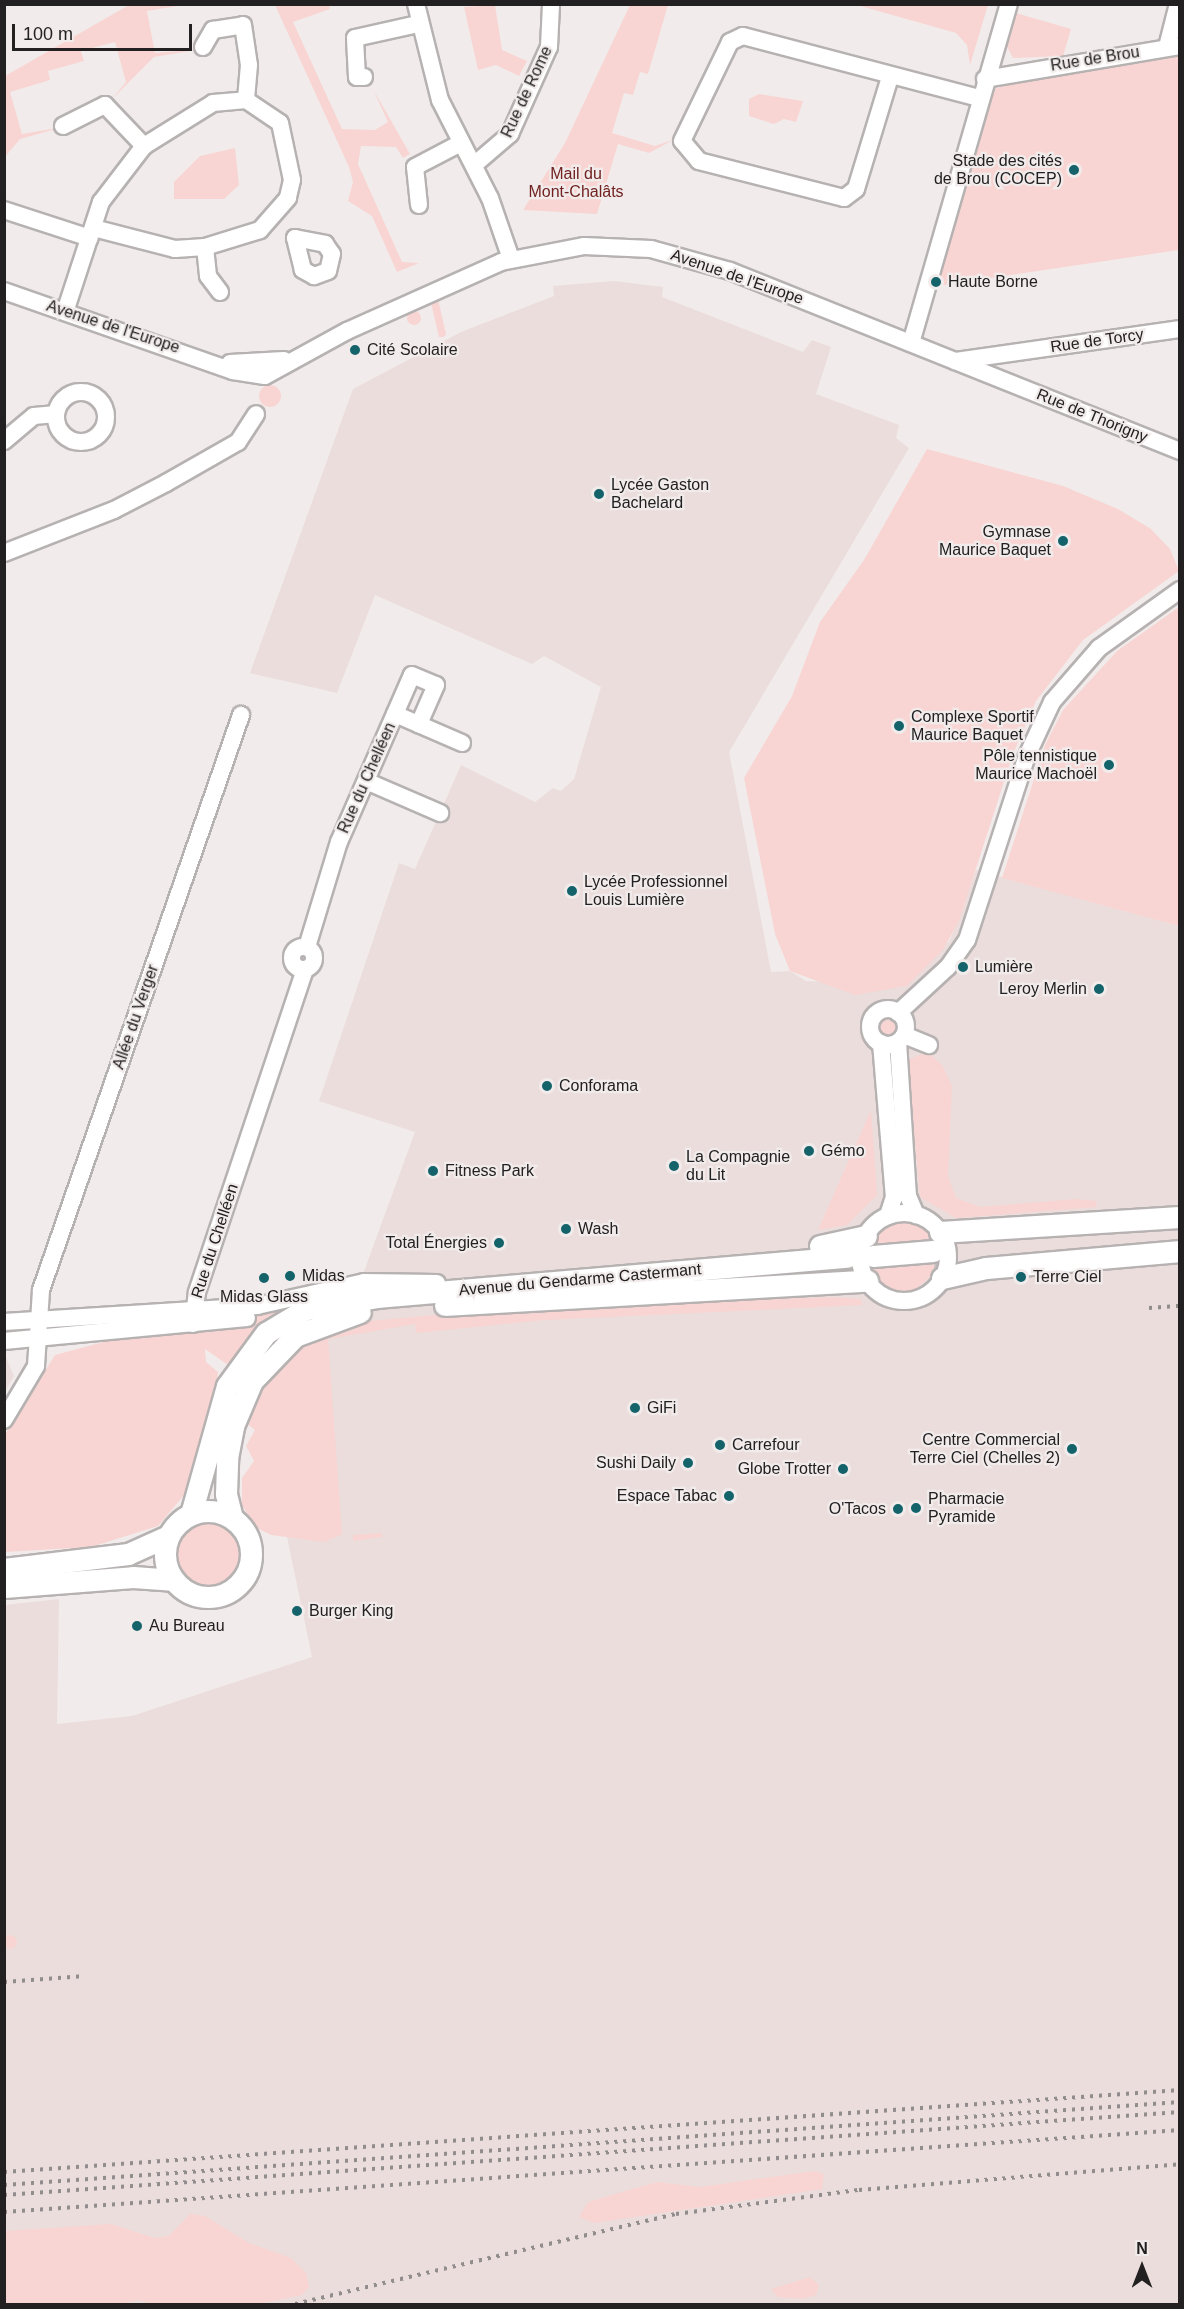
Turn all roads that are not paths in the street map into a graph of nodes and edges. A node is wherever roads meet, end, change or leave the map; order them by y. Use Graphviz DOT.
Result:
graph roads {
  1 [pos="416,4"];
  2 [pos="1009,4"];
  3 [pos="1178,4"];
  4 [pos="552,5"];
  5 [pos="418,24"];
  6 [pos="1173,46"];
  7 [pos="203,47"];
  8 [pos="991,58"];
  9 [pos="1011,72"];
  10 [pos="364,78"];
  11 [pos="890,78"];
  12 [pos="985,80"];
  13 [pos="980,98"];
  14 [pos="246,100"];
  15 [pos="63,126"];
  16 [pos="460,143"];
  17 [pos="144,146"];
  18 [pos="474,165"];
  19 [pos="419,205"];
  20 [pos="4,210"];
  21 [pos="274,218"];
  22 [pos="92,233"];
  23 [pos="294,238"];
  24 [pos="205,247"];
  25 [pos="511,260"];
  26 [pos="4,291"];
  27 [pos="220,292"];
  28 [pos="65,312"];
  29 [pos="1179,329"];
  30 [pos="911,343"];
  31 [pos="1009,358"];
  32 [pos="961,364"];
  33 [pos="1005,382"];
  34 [pos="56,414"];
  35 [pos="256,414"];
  36 [pos="4,441"];
  37 [pos="1179,451"];
  38 [pos="4,553"];
  39 [pos="1179,590"];
  40 [pos="395,714"];
  41 [pos="241,715"];
  42 [pos="419,724"];
  43 [pos="462,743"];
  44 [pos="366,781"];
  45 [pos="440,813"];
  46 [pos="898,1012"];
  47 [pos="894,1040"];
  48 [pos="929,1045"];
  49 [pos="916,1215"];
  50 [pos="888,1216"];
  51 [pos="1179,1217"];
  52 [pos="1179,1230"];
  53 [pos="866,1236"];
  54 [pos="1179,1238"];
  55 [pos="1179,1251"];
  56 [pos="937,1255"];
  57 [pos="872,1267"];
  58 [pos="437,1283"];
  59 [pos="433,1305"];
  60 [pos="315,1307"];
  61 [pos="197,1313"];
  62 [pos="247,1318"];
  63 [pos="37,1320"];
  64 [pos="4,1322"];
  65 [pos="4,1334"];
  66 [pos="38,1340"];
  67 [pos="4,1341"];
  68 [pos="4,1420"];
  69 [pos="191,1514"];
  70 [pos="232,1518"];
  71 [pos="168,1536"];
  72 [pos="4,1569"];
  73 [pos="172,1580"];
  74 [pos="4,1587"];
  1 -- 5 [label="street"];
  2 -- 8 [label="street"];
  3 -- 6 [label="street"];
  4 -- 18 [label="street, Rue de Rome"];
  5 -- 10 [label="street"];
  5 -- 16 [label="street"];
  6 -- 9 [label="street, Rue de Brou"];
  7 -- 14 [label="street"];
  8 -- 9 [label="street"];
  8 -- 12 [label="street"];
  9 -- 12 [label="street, Rue de Brou"];
  11 -- 11 [label="street"];
  11 -- 13 [label="street"];
  12 -- 13 [label="street"];
  13 -- 30 [label="street"];
  14 -- 17 [label="street"];
  14 -- 21 [label="street"];
  15 -- 17 [label="street"];
  16 -- 18 [label="street"];
  16 -- 19 [label="street"];
  17 -- 22 [label="street"];
  18 -- 25 [label="street"];
  20 -- 22 [label="street"];
  21 -- 23 [label="street"];
  21 -- 24 [label="street"];
  22 -- 24 [label="street"];
  22 -- 28 [label="street"];
  24 -- 27 [label="street"];
  25 -- 28 [label="street, Avenue de l'Europe"];
  25 -- 30 [label="street, Avenue de l'Europe"];
  26 -- 28 [label="street, Avenue de l'Europe"];
  29 -- 31 [label="street, Rue de Torcy"];
  30 -- 32 [label="street, Avenue de l'Europe"];
  31 -- 32 [label="street, Rue de Torcy"];
  31 -- 33 [label="street"];
  32 -- 33 [label="street, Avenue de l'Europe"];
  33 -- 37 [label="street, Rue de Thorigny"];
  34 -- 36 [label="street"];
  35 -- 38 [label="street"];
  39 -- 46 [label="street"];
  40 -- 42 [label="street"];
  40 -- 42 [label="street, Rue du Chelléen"];
  40 -- 44 [label="street, Rue du Chelléen"];
  41 -- 63 [label="street, Allée du Verger"];
  42 -- 43 [label="street"];
  44 -- 45 [label="street"];
  44 -- 61 [label="street, Rue du Chelléen"];
  46 -- 47 [label="street"];
  46 -- 47 [label="street"];
  47 -- 48 [label="street"];
  47 -- 49 [label="street"];
  47 -- 50 [label="street"];
  49 -- 50 [label="street"];
  49 -- 56 [label="street"];
  50 -- 53 [label="street"];
  51 -- 56 [label="main road"];
  52 -- 54 [label="main road"];
  53 -- 57 [label="street"];
  53 -- 58 [label="main road"];
  55 -- 56 [label="main road"];
  56 -- 57 [label="main road"];
  56 -- 57 [label="street"];
  57 -- 59 [label="main road"];
  58 -- 60 [label="main road"];
  58 -- 61 [label="street, Avenue du Gendarme Castermant"];
  59 -- 60 [label="main road, Avenue du Gendarme Castermant"];
  59 -- 70 [label="main road"];
  60 -- 69 [label="main road"];
  61 -- 62 [label="street"];
  61 -- 63 [label="street, Avenue du Gendarme Castermant"];
  61 -- 66 [label="street, Avenue du Gendarme Castermant"];
  63 -- 64 [label="street, Avenue du Gendarme Castermant"];
  63 -- 65 [label="street"];
  63 -- 66 [label="street, Allée du Verger"];
  66 -- 67 [label="street, Avenue du Gendarme Castermant"];
  66 -- 68 [label="street, Allée du Verger"];
  69 -- 70 [label="main road"];
  69 -- 71 [label="main road"];
  70 -- 73 [label="main road"];
  71 -- 72 [label="main road"];
  71 -- 73 [label="main road"];
  73 -- 74 [label="main road"];
}
